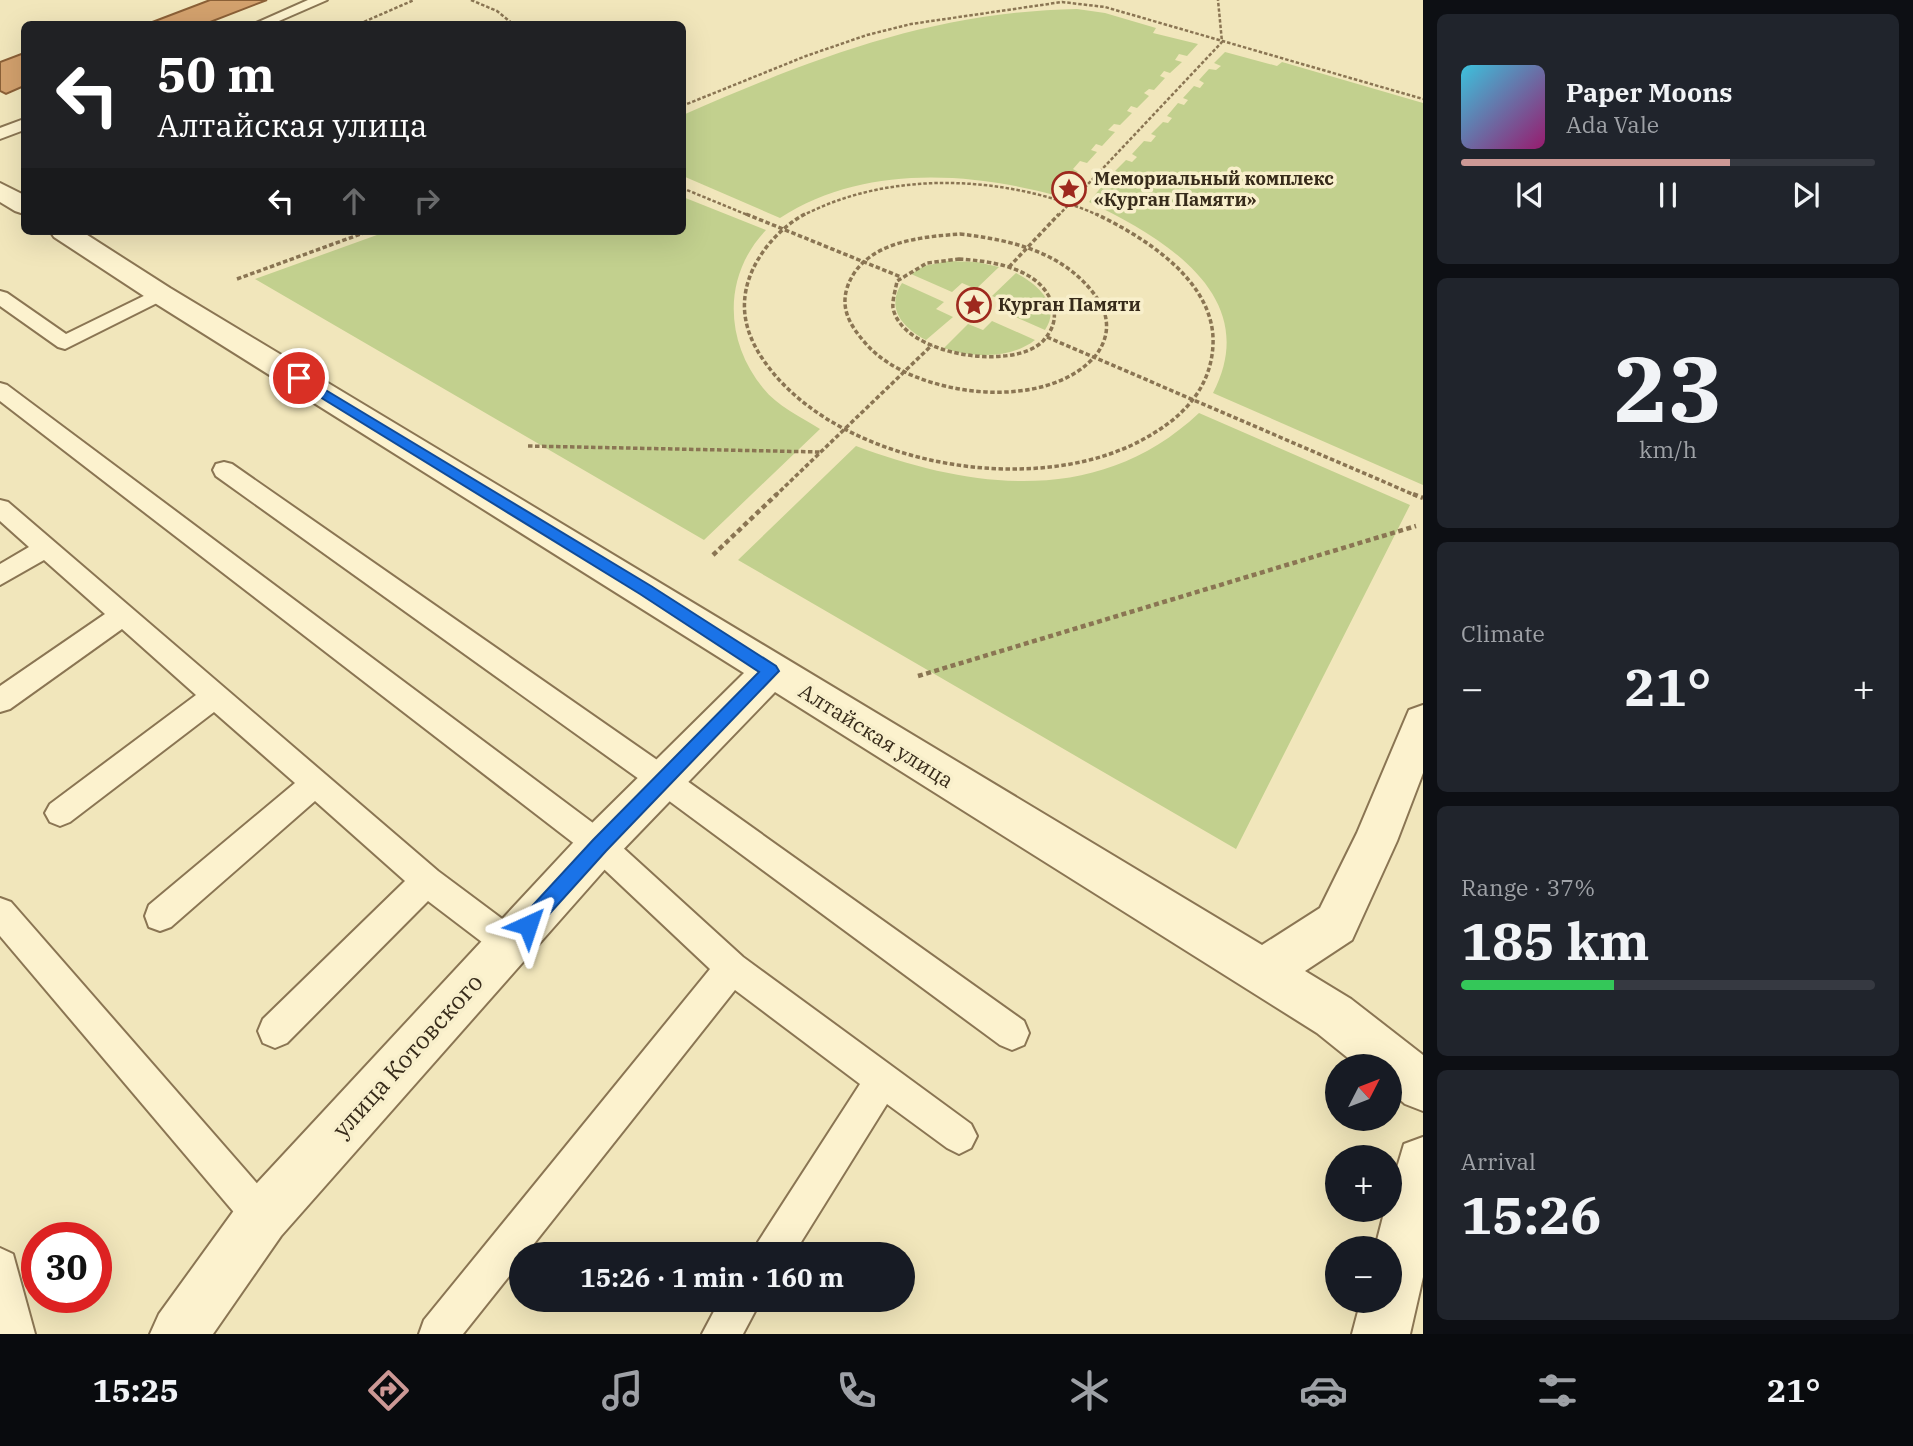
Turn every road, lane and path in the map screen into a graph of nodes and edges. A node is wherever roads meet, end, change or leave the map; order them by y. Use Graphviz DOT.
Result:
graph roads {
  1 [pos="320,0"];
  2 [pos="414,0"];
  3 [pos="471,0"];
  4 [pos="1045,0"];
  5 [pos="1218,0"];
  6 [pos="1062,2"];
  7 [pos="268,21"];
  8 [pos="366,21"];
  9 [pos="509,21"];
  10 [pos="1222,42"];
  11 [pos="1423,99"];
  12 [pos="686,104"];
  13 [pos="21,125"];
  14 [pos="0,134"];
  15 [pos="686,190"];
  16 [pos="0,191"];
  17 [pos="1070,203"];
  18 [pos="21,204"];
  19 [pos="783,228"];
  20 [pos="69,235"];
  21 [pos="358,235"];
  22 [pos="1027,247"];
  23 [pos="864,261"];
  24 [pos="1009,267"];
  25 [pos="901,277"];
  26 [pos="237,279"];
  27 [pos="160,294"];
  28 [pos="0,297"];
  29 [pos="1047,337"];
  30 [pos="932,345"];
  31 [pos="1095,358"];
  32 [pos="904,372"];
  33 [pos="0,390"];
  34 [pos="1195,399"];
  35 [pos="845,429"];
  36 [pos="528,446"];
  37 [pos="821,452"];
  38 [pos="224,470"];
  39 [pos="1423,498"];
  40 [pos="0,508"];
  41 [pos="1416,526"];
  42 [pos="45,548"];
  43 [pos="713,555"];
  44 [pos="0,576"];
  45 [pos="123,615"];
  46 [pos="771,671"];
  47 [pos="918,676"];
  48 [pos="215,696"];
  49 [pos="0,701"];
  50 [pos="1423,722"];
  51 [pos="663,780"];
  52 [pos="316,783"];
  53 [pos="60,813"];
  54 [pos="600,845"];
  55 [pos="427,881"];
  56 [pos="0,913"];
  57 [pos="160,916"];
  58 [pos="510,944"];
  59 [pos="732,968"];
  60 [pos="1261,973"];
  61 [pos="275,1031"];
  62 [pos="1012,1033"];
  63 [pos="883,1079"];
  64 [pos="1423,1086"];
  65 [pos="959,1136"];
  66 [pos="1423,1163"];
  67 [pos="262,1217"];
  68 [pos="779,1242"];
  69 [pos="1402,1247"];
  70 [pos="0,1267"];
  71 [pos="735,1312"];
  72 [pos="1386,1313"];
  73 [pos="16,1334"];
  74 [pos="179,1334"];
  75 [pos="438,1334"];
  76 [pos="721,1334"];
  77 [pos="1381,1334"];
  1 -- 7 [label="lane"];
  2 -- 8 [label="path"];
  3 -- 9 [label="path"];
  4 -- 6 [label="path"];
  5 -- 10 [label="path"];
  6 -- 10 [label="path"];
  6 -- 12 [label="path"];
  10 -- 11 [label="path"];
  10 -- 17 [label="path"];
  13 -- 14 [label="lane"];
  15 -- 19 [label="path"];
  16 -- 18 [label="street"];
  17 -- 19 [label="path"];
  17 -- 22 [label="path"];
  17 -- 34 [label="path"];
  19 -- 23 [label="path"];
  19 -- 35 [label="path"];
  20 -- 27 [label="street, Алтайская улица"];
  21 -- 26 [label="path"];
  22 -- 23 [label="path"];
  22 -- 24 [label="path"];
  22 -- 31 [label="path"];
  23 -- 25 [label="path"];
  23 -- 32 [label="path"];
  24 -- 25 [label="path"];
  24 -- 29 [label="path"];
  25 -- 30 [label="path"];
  27 -- 28 [label="lane"];
  27 -- 46 [label="street, Алтайская улица"];
  29 -- 30 [label="path"];
  29 -- 31 [label="path"];
  30 -- 32 [label="path"];
  31 -- 32 [label="path"];
  31 -- 34 [label="path"];
  32 -- 35 [label="path"];
  33 -- 54 [label="lane"];
  34 -- 35 [label="path"];
  34 -- 39 [label="path"];
  35 -- 37 [label="path"];
  36 -- 37 [label="path"];
  37 -- 43 [label="path"];
  38 -- 51 [label="lane"];
  40 -- 42 [label="lane"];
  41 -- 47 [label="path"];
  42 -- 44 [label="lane"];
  42 -- 45 [label="lane"];
  45 -- 48 [label="lane"];
  45 -- 49 [label="lane"];
  46 -- 51 [label="street, улица Котовского"];
  46 -- 60 [label="street, Алтайская улица"];
  48 -- 52 [label="lane"];
  48 -- 53 [label="lane"];
  50 -- 60 [label="street"];
  51 -- 54 [label="street, улица Котовского"];
  51 -- 62 [label="lane"];
  52 -- 55 [label="lane"];
  52 -- 57 [label="lane"];
  54 -- 58 [label="street, улица Котовского"];
  54 -- 59 [label="lane"];
  55 -- 58 [label="lane"];
  55 -- 61 [label="lane"];
  56 -- 67 [label="lane"];
  58 -- 67 [label="street, улица Котовского"];
  59 -- 63 [label="lane"];
  59 -- 75 [label="lane"];
  60 -- 64 [label="street, Алтайская улица"];
  63 -- 65 [label="lane"];
  63 -- 68 [label="lane"];
  66 -- 69 [label="street"];
  67 -- 74 [label="street, улица Котовского"];
  70 -- 73 [label="lane"];
  71 -- 76 [label="lane"];
  72 -- 77 [label="street"];
}
